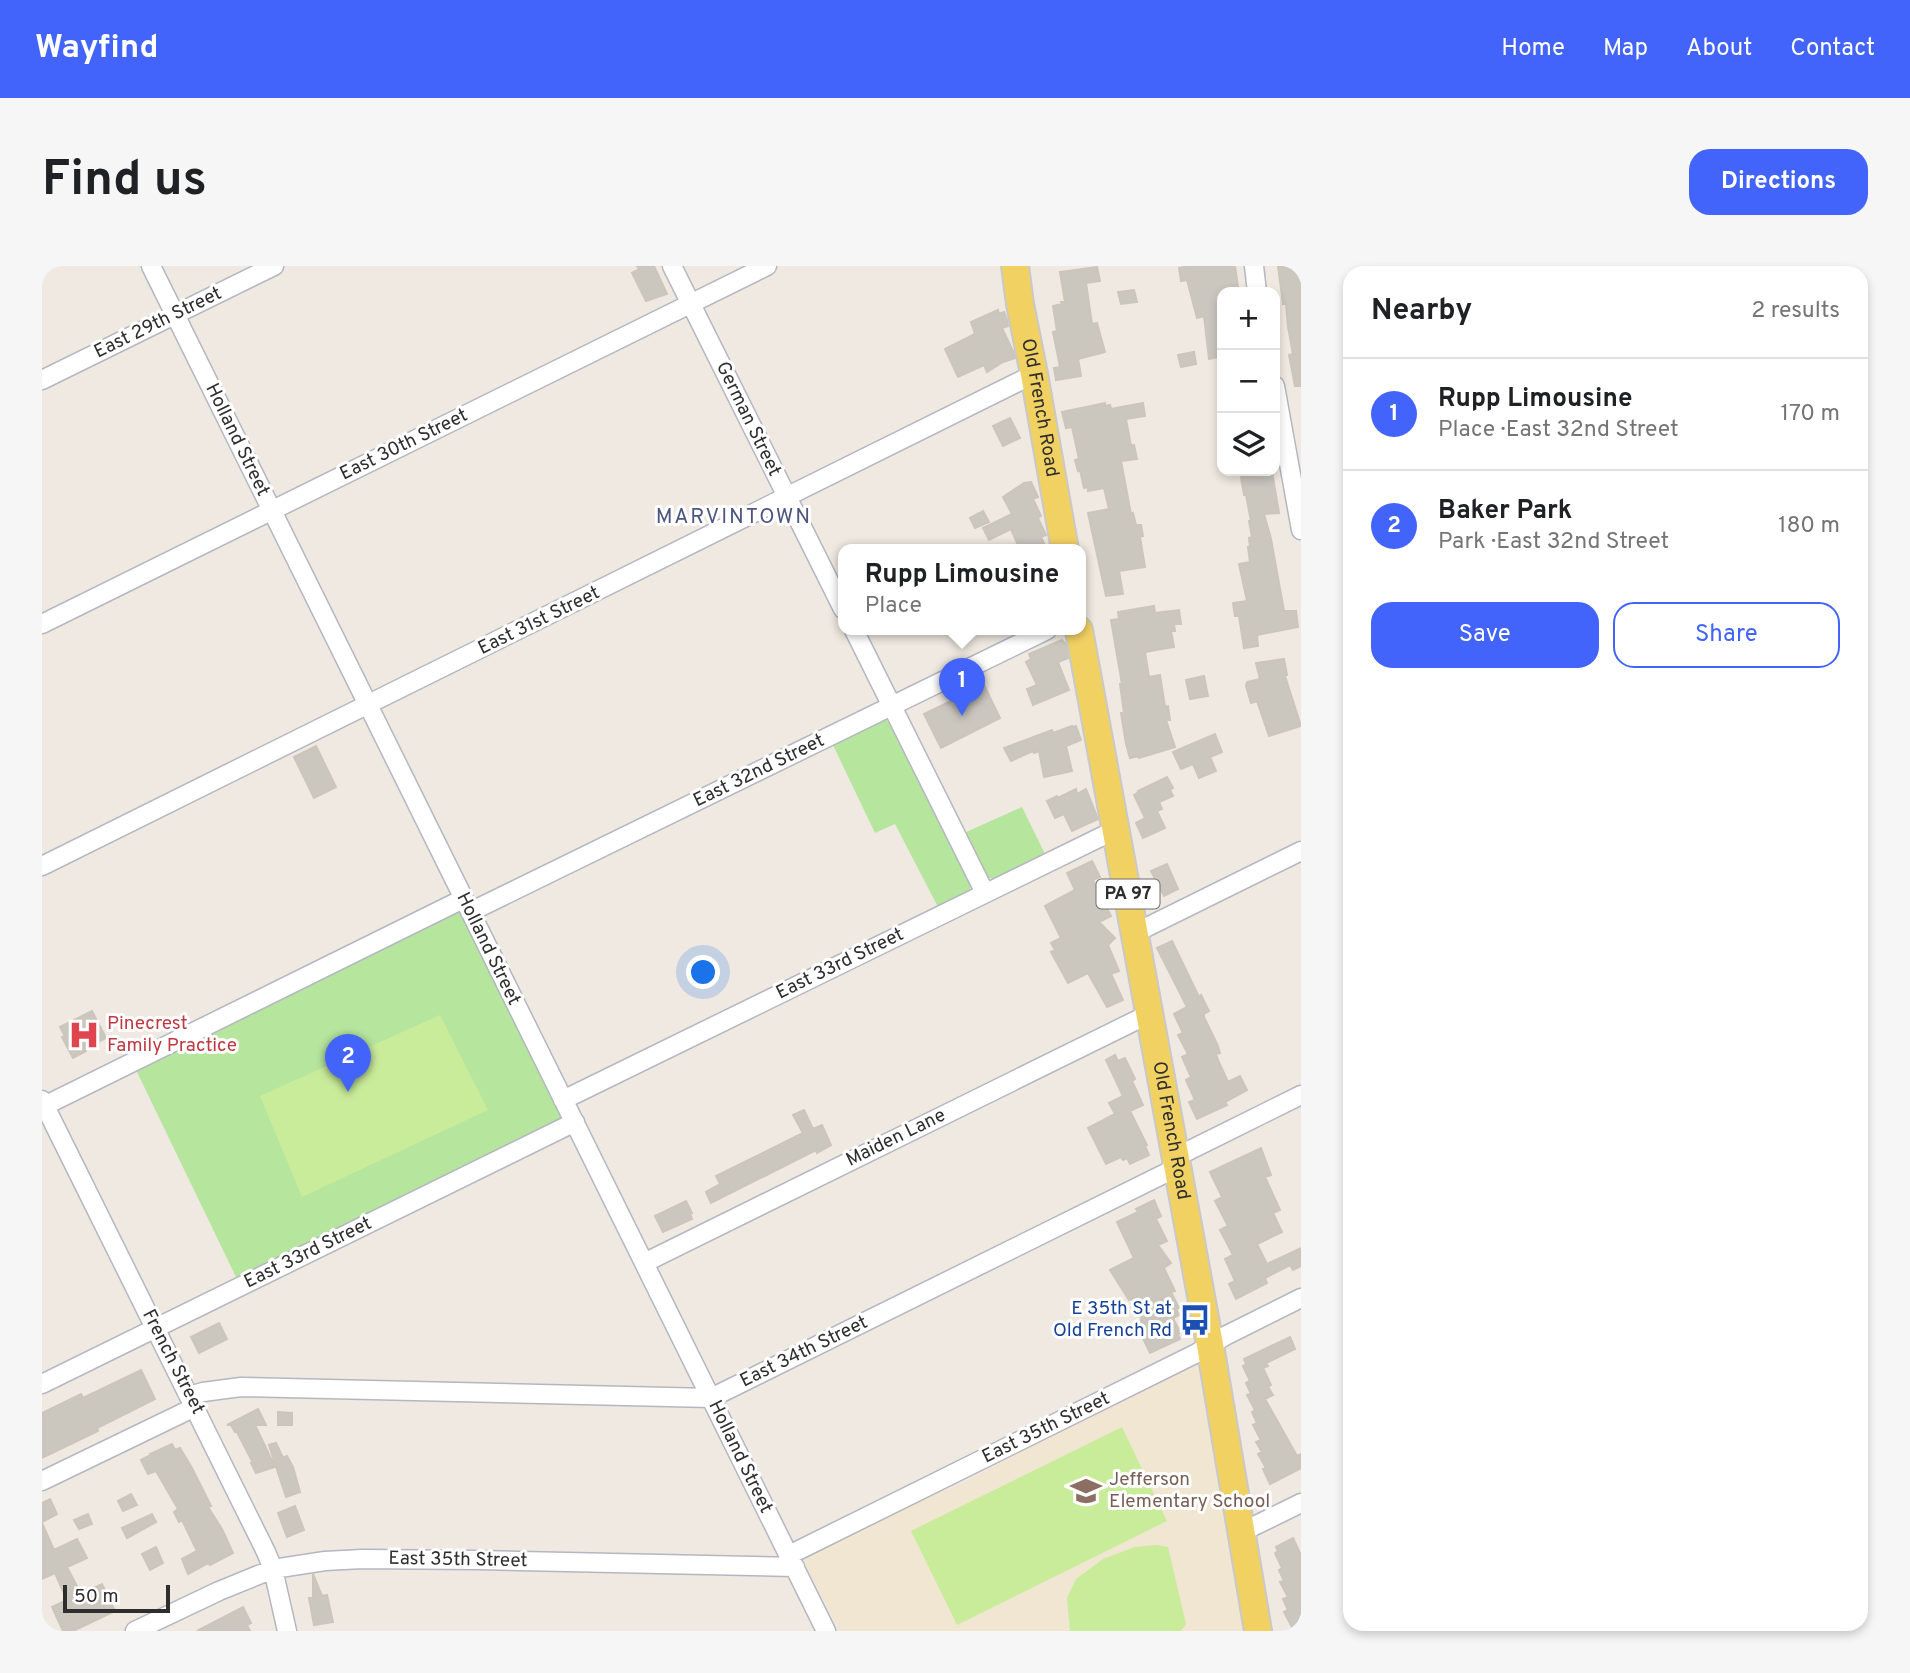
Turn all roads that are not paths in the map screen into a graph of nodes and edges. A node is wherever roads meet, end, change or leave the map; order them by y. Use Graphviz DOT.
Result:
graph roads {
  1 [pos="151,266"];
  2 [pos="274,266"];
  3 [pos="672,266"];
  4 [pos="767,266"];
  5 [pos="1015,266"];
  6 [pos="1254,266"];
  7 [pos="1257,287"];
  8 [pos="691,303"];
  9 [pos="175,315"];
  10 [pos="1034,374"];
  11 [pos="42,380"];
  12 [pos="1280,413"];
  13 [pos="787,497"];
  14 [pos="271,510"];
  15 [pos="1301,530"];
  16 [pos="1064,544"];
  17 [pos="838,599"];
  18 [pos="42,624"];
  19 [pos="856,635"];
  20 [pos="1037,635"];
  21 [pos="1080,635"];
  22 [pos="368,705"];
  23 [pos="891,705"];
  24 [pos="1117,829"];
  25 [pos="1301,851"];
  26 [pos="42,866"];
  27 [pos="985,893"];
  28 [pos="467,906"];
  29 [pos="1135,933"];
  30 [pos="1149,1014"];
  31 [pos="1301,1096"];
  32 [pos="563,1100"];
  33 [pos="43,1104"];
  34 [pos="575,1122"];
  35 [pos="1177,1162"];
  36 [pos="644,1263"];
  37 [pos="1301,1298"];
  38 [pos="155,1328"];
  39 [pos="1210,1345"];
  40 [pos="42,1384"];
  41 [pos="711,1398"];
  42 [pos="192,1401"];
  43 [pos="42,1481"];
  44 [pos="1301,1503"];
  45 [pos="1242,1532"];
  46 [pos="792,1561"];
  47 [pos="272,1569"];
  48 [pos="135,1631"];
  49 [pos="287,1631"];
  50 [pos="826,1631"];
  51 [pos="1258,1631"];
  1 -- 9 [label="street, Holland Street"];
  2 -- 9 [label="street, East 29th Street"];
  3 -- 8 [label="street, German Street"];
  4 -- 8 [label="street, East 30th Street"];
  5 -- 10 [label="main road, Old French Road"];
  6 -- 7 [label="street"];
  8 -- 13 [label="street, German Street"];
  8 -- 14 [label="street, East 30th Street"];
  9 -- 11 [label="street, East 29th Street"];
  9 -- 14 [label="street, Holland Street"];
  10 -- 13 [label="street, East 31st Street"];
  10 -- 16 [label="main road, Old French Road"];
  12 -- 15 [label="street"];
  13 -- 17 [label="street, German Street"];
  13 -- 22 [label="street, East 31st Street"];
  14 -- 18 [label="street, East 30th Street"];
  14 -- 22 [label="street, Holland Street"];
  19 -- 23 [label="street"];
  20 -- 23 [label="street, East 32nd Street"];
  21 -- 24 [label="main road, Old French Road / PA 97"];
  22 -- 26 [label="street, East 31st Street"];
  22 -- 28 [label="street, Holland Street"];
  23 -- 27 [label="street"];
  23 -- 28 [label="street, East 32nd Street"];
  24 -- 27 [label="street, East 33rd Street"];
  24 -- 29 [label="main road, Old French Road / PA 97"];
  25 -- 29 [label="street"];
  27 -- 32 [label="street, East 33rd Street"];
  28 -- 32 [label="street, Holland Street"];
  28 -- 33 [label="street, East 32nd Street"];
  29 -- 30 [label="main road, Old French Road / PA 97"];
  30 -- 35 [label="main road, Old French Road / PA 97"];
  30 -- 36 [label="street, Maiden Lane"];
  31 -- 35 [label="street, East 34th Street"];
  32 -- 34 [label="street, Holland Street"];
  33 -- 38 [label="street, French Street"];
  34 -- 36 [label="street, Holland Street"];
  34 -- 38 [label="street, East 33rd Street"];
  35 -- 39 [label="main road, Old French Road / PA 97"];
  35 -- 41 [label="street, East 34th Street"];
  36 -- 41 [label="street, Holland Street"];
  37 -- 39 [label="street, East 35th Street"];
  38 -- 40 [label="street, East 33rd Street"];
  38 -- 42 [label="street, French Street"];
  39 -- 45 [label="main road, Old French Road / PA 97"];
  39 -- 46 [label="street, East 35th Street"];
  41 -- 42 [label="street, East 34th Street"];
  41 -- 46 [label="street, Holland Street"];
  42 -- 43 [label="street, East 34th Street"];
  42 -- 47 [label="street, French Street"];
  44 -- 45 [label="street"];
  45 -- 51 [label="main road, Old French Road / PA 97"];
  46 -- 47 [label="street, East 35th Street"];
  46 -- 50 [label="street, Holland Street"];
  47 -- 48 [label="street, East 35th Street"];
  47 -- 49 [label="street, French Street"];
}
